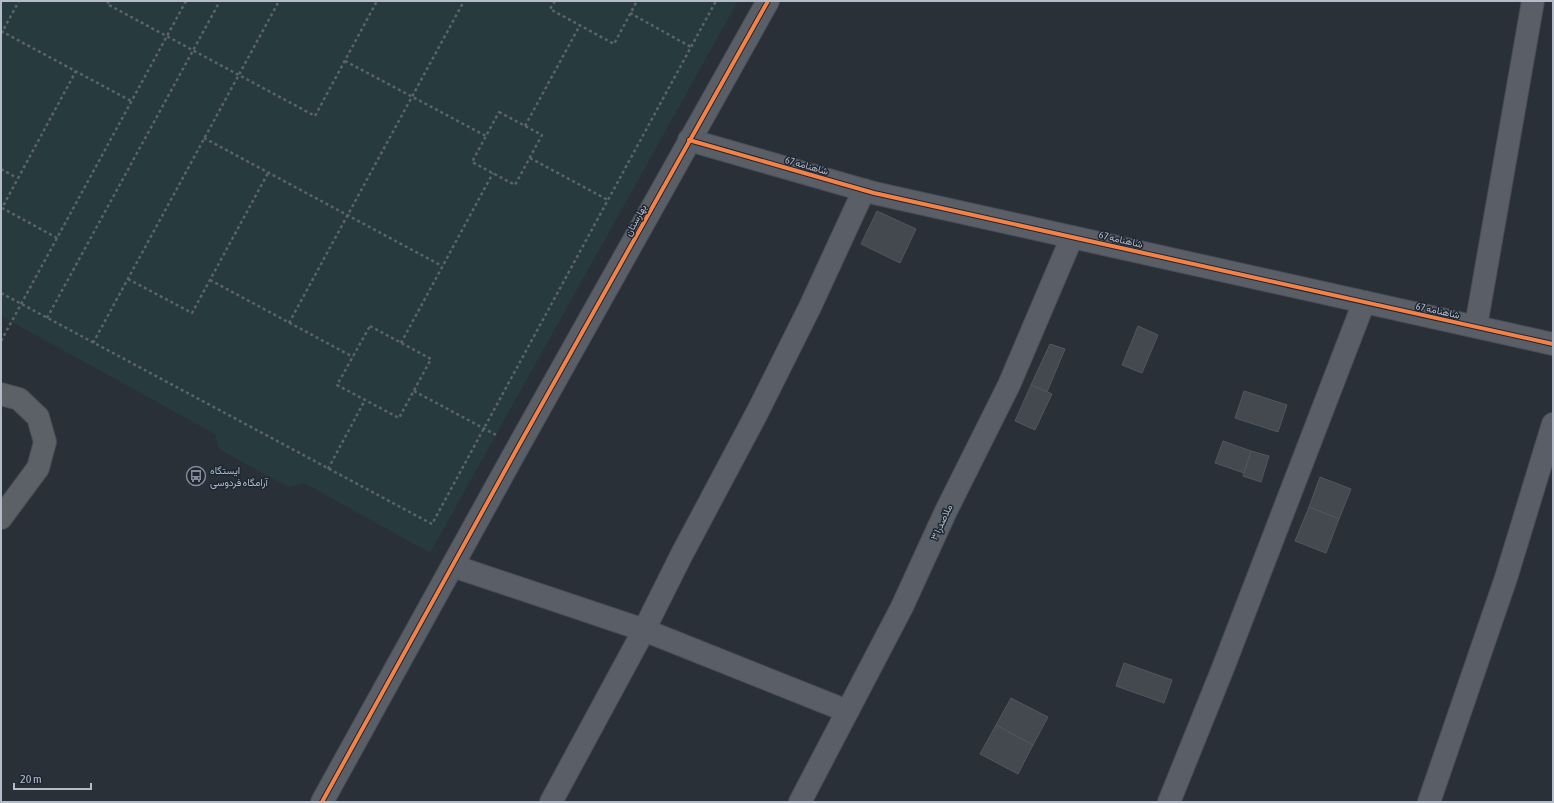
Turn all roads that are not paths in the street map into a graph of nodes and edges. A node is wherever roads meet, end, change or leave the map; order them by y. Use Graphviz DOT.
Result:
graph roads {
  1 [pos="768,1"];
  2 [pos="1533,1"];
  3 [pos="689,140"];
  4 [pos="864,190"];
  5 [pos="1072,237"];
  6 [pos="1364,302"];
  7 [pos="1476,326"];
  8 [pos="1553,344"];
  9 [pos="1,394"];
  10 [pos="1553,424"];
  11 [pos="1,518"];
  12 [pos="453,566"];
  13 [pos="644,630"];
  14 [pos="847,711"];
  15 [pos="322,802"];
  16 [pos="551,802"];
  17 [pos="800,802"];
  18 [pos="1169,802"];
  19 [pos="1429,802"];
  1 -- 3 [label="street, بهارستان"];
  2 -- 7 [label="street"];
  3 -- 4 [label="street, شاهنامه 67"];
  3 -- 12 [label="street, بهارستان"];
  4 -- 5 [label="street, شاهنامه 67"];
  4 -- 13 [label="street"];
  5 -- 6 [label="street, شاهنامه 67"];
  5 -- 14 [label="street, ملاصدرا ۳"];
  6 -- 7 [label="street, شاهنامه 67"];
  6 -- 18 [label="street"];
  7 -- 8 [label="street, شاهنامه 67"];
  9 -- 11 [label="main road"];
  10 -- 19 [label="street"];
  12 -- 13 [label="street"];
  12 -- 15 [label="street, بهارستان"];
  13 -- 14 [label="street"];
  13 -- 16 [label="street"];
  14 -- 17 [label="street, ملاصدرا ۳"];
}
